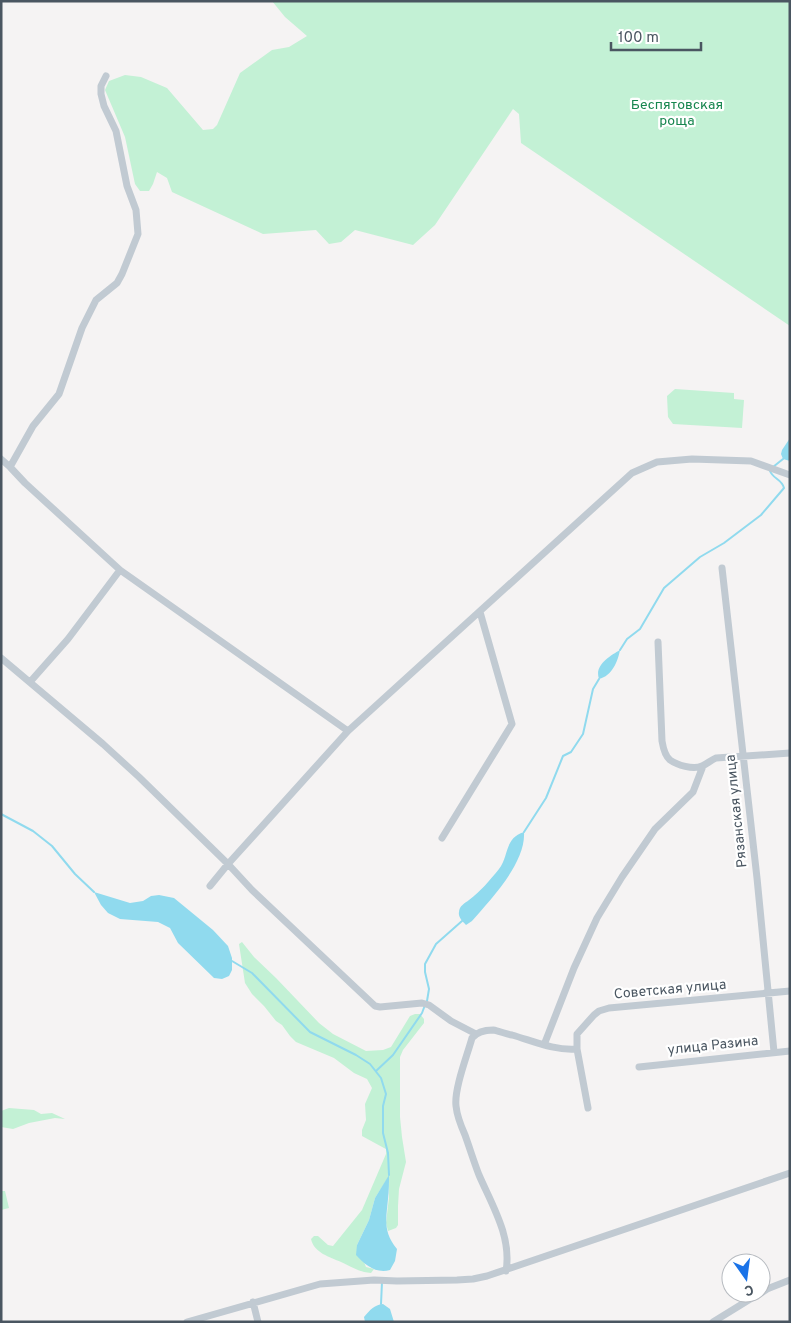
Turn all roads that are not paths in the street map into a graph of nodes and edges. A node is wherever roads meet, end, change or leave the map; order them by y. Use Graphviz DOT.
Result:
graph roads {
  1 [pos="106,76"];
  2 [pos="1,459"];
  3 [pos="10,466"];
  4 [pos="790,475"];
  5 [pos="722,568"];
  6 [pos="120,570"];
  7 [pos="480,612"];
  8 [pos="658,642"];
  9 [pos="1,658"];
  10 [pos="30,682"];
  11 [pos="348,730"];
  12 [pos="790,753"];
  13 [pos="743,756"];
  14 [pos="703,766"];
  15 [pos="442,838"];
  16 [pos="228,864"];
  17 [pos="210,886"];
  18 [pos="790,991"];
  19 [pos="767,994"];
  20 [pos="476,1034"];
  21 [pos="544,1045"];
  22 [pos="577,1049"];
  23 [pos="790,1050"];
  24 [pos="774,1052"];
  25 [pos="638,1067"];
  26 [pos="588,1108"];
  27 [pos="790,1173"];
  28 [pos="506,1271"];
  29 [pos="790,1280"];
  30 [pos="771,1289"];
  31 [pos="253,1302"];
  32 [pos="744,1303"];
  33 [pos="187,1322"];
  34 [pos="258,1322"];
  35 [pos="713,1322"];
  1 -- 3 [label="street"];
  2 -- 3 [label="street"];
  3 -- 6 [label="street"];
  4 -- 7 [label="street"];
  5 -- 13 [label="street, Рязанская улица"];
  6 -- 10 [label="street"];
  6 -- 11 [label="street"];
  7 -- 11 [label="street"];
  7 -- 15 [label="street"];
  8 -- 14 [label="street"];
  9 -- 10 [label="street"];
  10 -- 16 [label="street"];
  11 -- 16 [label="street"];
  12 -- 13 [label="street"];
  13 -- 14 [label="street"];
  13 -- 19 [label="street, Рязанская улица"];
  14 -- 21 [label="street"];
  16 -- 17 [label="street"];
  16 -- 20 [label="street"];
  18 -- 19 [label="street, Советская улица"];
  19 -- 22 [label="street, Советская улица"];
  19 -- 24 [label="street, Рязанская улица"];
  20 -- 21 [label="street"];
  20 -- 28 [label="street"];
  21 -- 22 [label="street"];
  22 -- 26 [label="street, Советская улица"];
  23 -- 24 [label="street, улица Разина"];
  24 -- 25 [label="street, улица Разина"];
  27 -- 28 [label="street"];
  28 -- 31 [label="street"];
  29 -- 30 [label="street"];
  31 -- 33 [label="street"];
  31 -- 34 [label="street"];
  32 -- 35 [label="street"];
}
